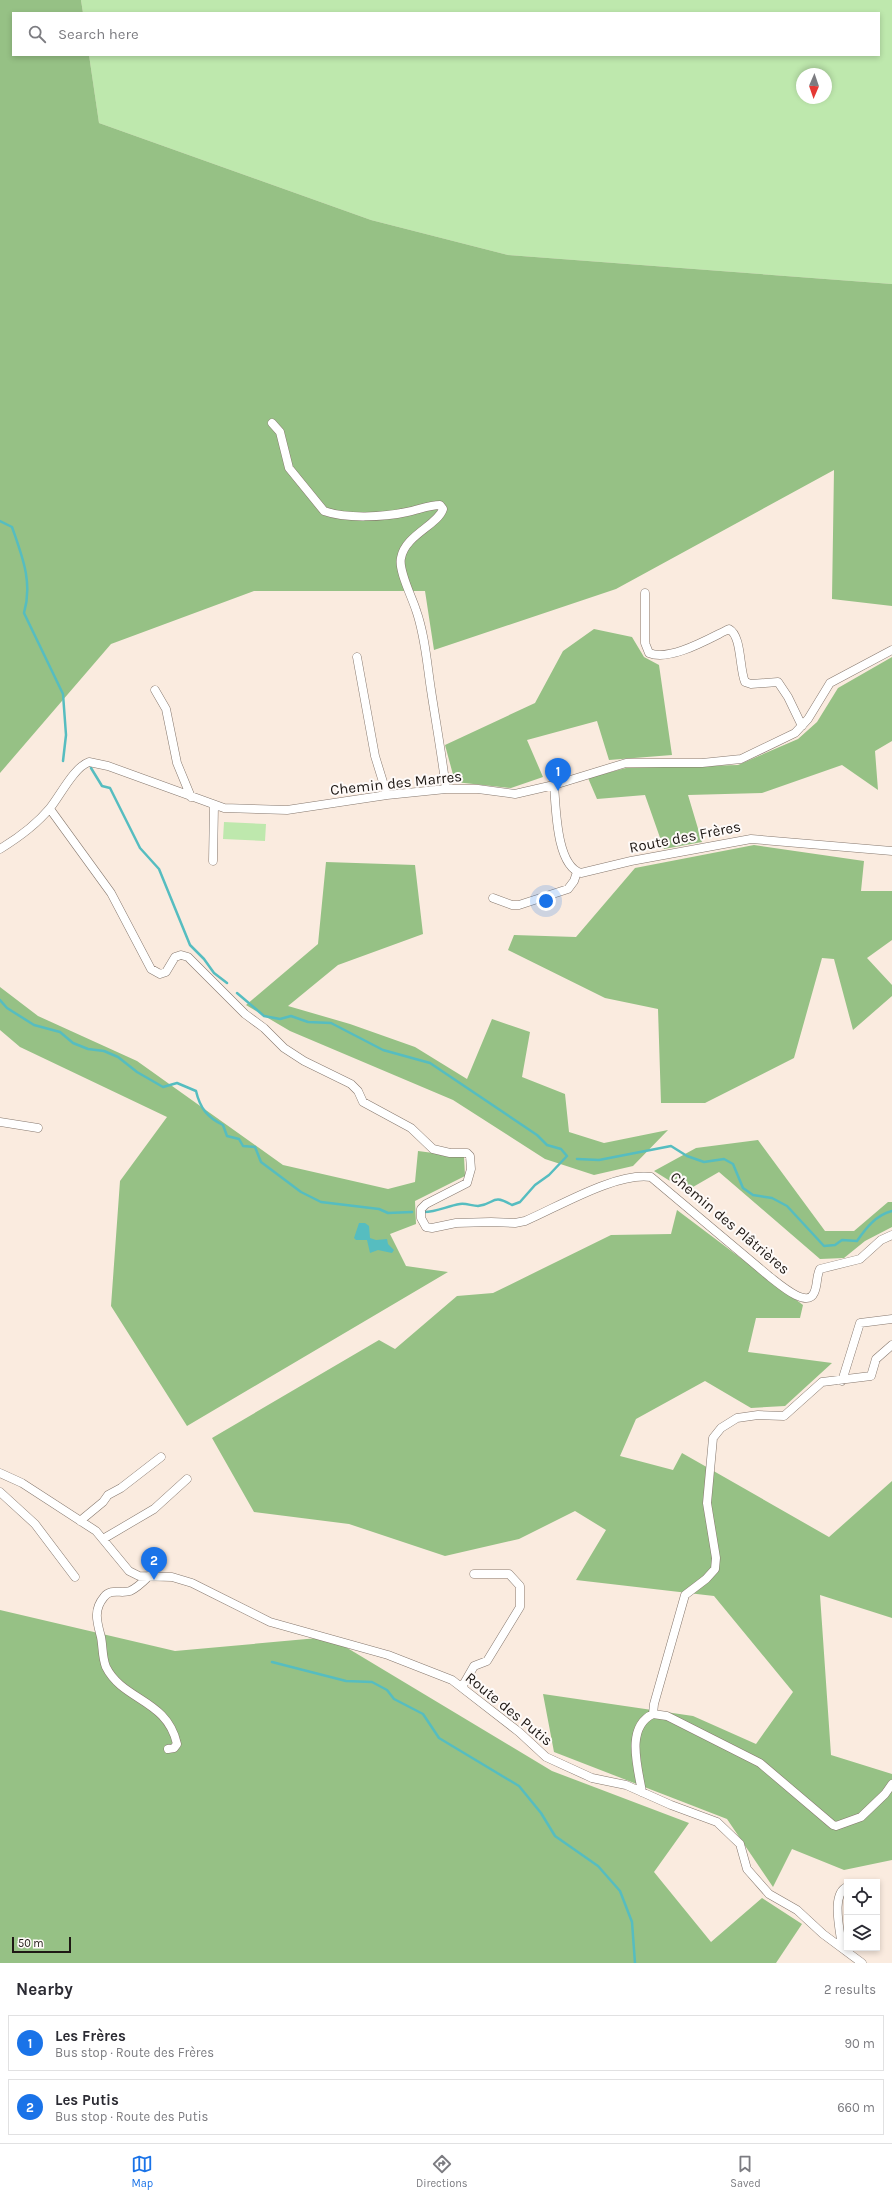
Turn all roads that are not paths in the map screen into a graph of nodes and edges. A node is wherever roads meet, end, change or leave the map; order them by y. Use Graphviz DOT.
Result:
graph roads {
  1 [pos="272,423"];
  2 [pos="645,594"];
  3 [pos="892,650"];
  4 [pos="357,657"];
  5 [pos="155,690"];
  6 [pos="802,726"];
  7 [pos="554,785"];
  8 [pos="446,789"];
  9 [pos="387,795"];
  10 [pos="191,797"];
  11 [pos="214,806"];
  12 [pos="50,809"];
  13 [pos="0,849"];
  14 [pos="892,851"];
  15 [pos="213,861"];
  16 [pos="577,872"];
  17 [pos="493,898"];
  18 [pos="0,1122"];
  19 [pos="38,1128"];
  20 [pos="892,1235"];
  21 [pos="892,1319"];
  22 [pos="892,1345"];
  23 [pos="842,1381"];
  24 [pos="161,1457"];
  25 [pos="0,1473"];
  26 [pos="187,1479"];
  27 [pos="0,1492"];
  28 [pos="80,1521"];
  29 [pos="102,1539"];
  30 [pos="474,1574"];
  31 [pos="149,1576"];
  32 [pos="75,1577"];
  33 [pos="462,1687"];
  34 [pos="653,1714"];
  35 [pos="168,1748"];
  36 [pos="892,1784"];
  37 [pos="642,1792"];
  38 [pos="844,1888"];
  39 [pos="842,1948"];
  40 [pos="862,1963"];
  1 -- 8 [label="street"];
  2 -- 6 [label="street"];
  3 -- 6 [label="street, Chemin des Marres"];
  4 -- 9 [label="street"];
  5 -- 10 [label="street"];
  6 -- 7 [label="street, Chemin des Marres"];
  7 -- 8 [label="street, Chemin des Marres"];
  7 -- 16 [label="street"];
  8 -- 9 [label="street, Chemin des Marres"];
  9 -- 11 [label="street, Chemin des Marres"];
  10 -- 11 [label="street, Chemin des Marres"];
  10 -- 12 [label="street, Chemin des Marres"];
  11 -- 15 [label="street"];
  12 -- 13 [label="street, Chemin des Marres"];
  12 -- 20 [label="street, Chemin des Plâtrières"];
  14 -- 16 [label="street, Route des Frères"];
  16 -- 17 [label="street"];
  18 -- 19 [label="street"];
  21 -- 23 [label="street"];
  22 -- 23 [label="street"];
  23 -- 34 [label="street"];
  24 -- 28 [label="street"];
  25 -- 28 [label="street, Route des Putis"];
  26 -- 29 [label="street"];
  27 -- 32 [label="street"];
  28 -- 29 [label="street, Route des Putis"];
  29 -- 31 [label="street, Route des Putis"];
  30 -- 33 [label="street"];
  31 -- 33 [label="street, Route des Putis"];
  31 -- 35 [label="street"];
  33 -- 37 [label="street, Route des Putis"];
  34 -- 36 [label="street"];
  34 -- 37 [label="street"];
  37 -- 39 [label="street, Route des Putis"];
  38 -- 39 [label="street"];
  39 -- 40 [label="street, Route des Putis"];
}
